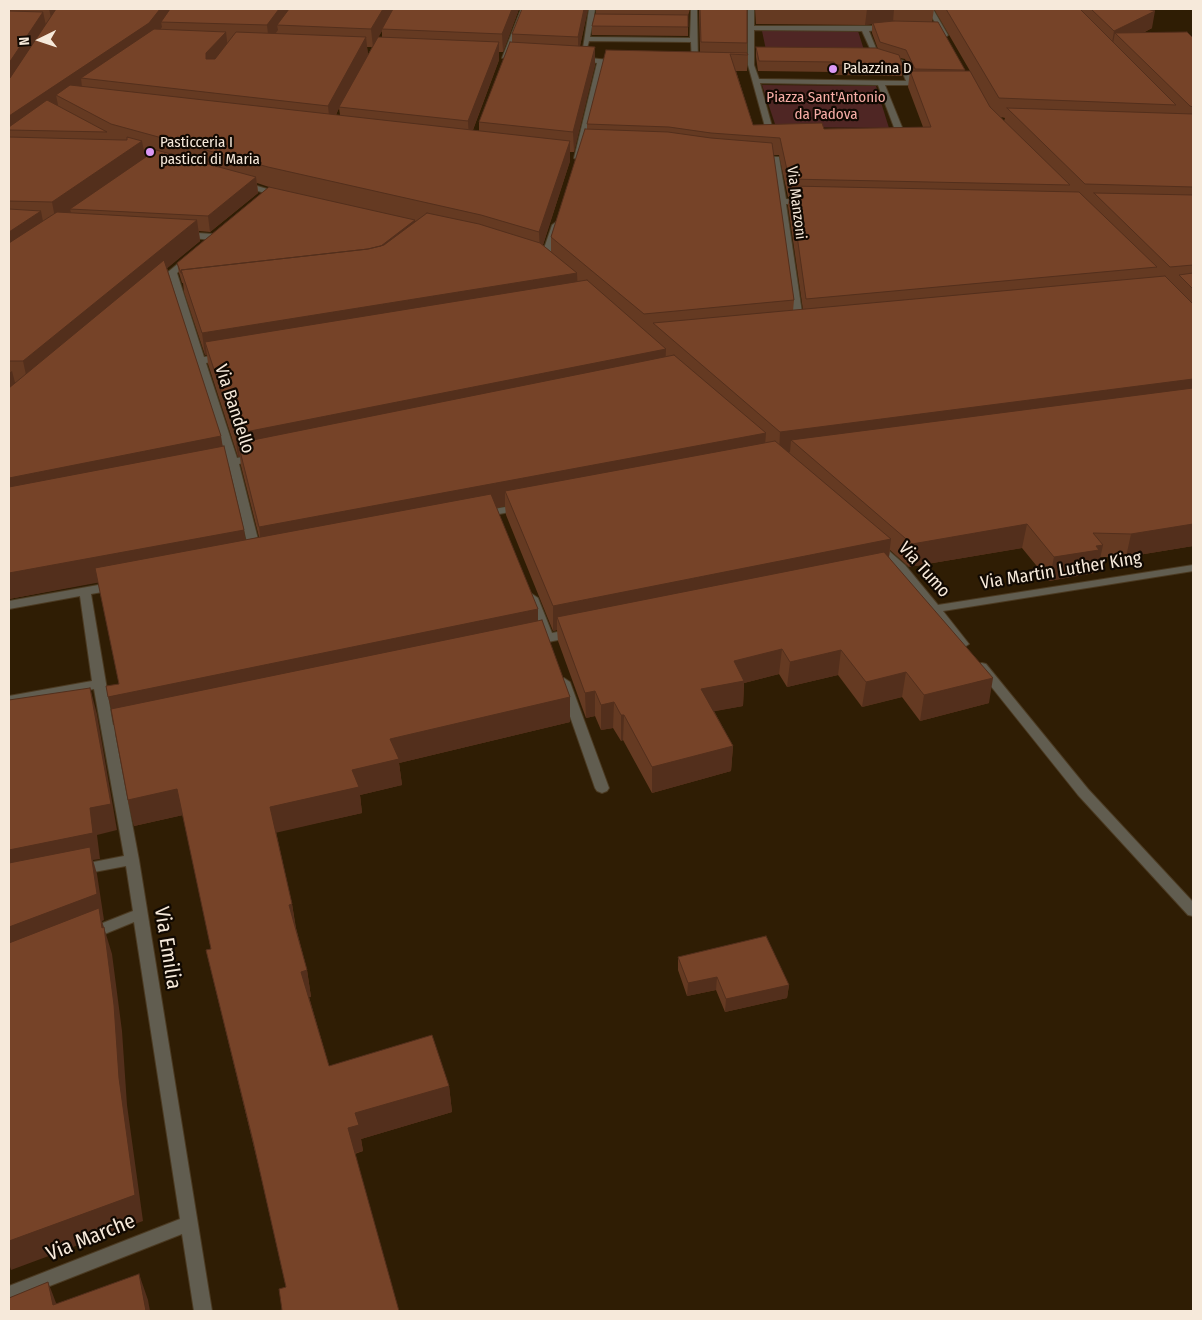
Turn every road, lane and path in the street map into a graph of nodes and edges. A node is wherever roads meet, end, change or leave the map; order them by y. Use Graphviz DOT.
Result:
graph roads {
  1 [pos="524,9"];
  2 [pos="592,9"];
  3 [pos="694,9"];
  4 [pos="751,9"];
  5 [pos="930,9"];
  6 [pos="590,19"];
  7 [pos="618,20"];
  8 [pos="684,21"];
  9 [pos="693,22"];
  10 [pos="893,26"];
  11 [pos="931,27"];
  12 [pos="940,27"];
  13 [pos="751,28"];
  14 [pos="864,29"];
  15 [pos="586,39"];
  16 [pos="694,40"];
  17 [pos="950,44"];
  18 [pos="751,52"];
  19 [pos="760,53"];
  20 [pos="866,53"];
  21 [pos="875,54"];
  22 [pos="495,56"];
  23 [pos="508,56"];
  24 [pos="574,59"];
  25 [pos="583,59"];
  26 [pos="601,62"];
  27 [pos="629,63"];
  28 [pos="686,64"];
  29 [pos="695,64"];
  30 [pos="704,64"];
  31 [pos="502,65"];
  32 [pos="742,65"];
  33 [pos="751,65"];
  34 [pos="755,81"];
  35 [pos="881,83"];
  36 [pos="910,83"];
  37 [pos="937,84"];
  38 [pos="790,132"];
  39 [pos="880,132"];
  40 [pos="581,145"];
  41 [pos="590,145"];
  42 [pos="569,156"];
  43 [pos="578,157"];
  44 [pos="748,157"];
  45 [pos="575,166"];
  46 [pos="230,181"];
  47 [pos="286,196"];
  48 [pos="781,201"];
  49 [pos="811,202"];
  50 [pos="560,213"];
  51 [pos="174,235"];
  52 [pos="543,261"];
  53 [pos="172,272"];
  54 [pos="150,291"];
  55 [pos="799,326"];
  56 [pos="230,356"];
  57 [pos="200,361"];
  58 [pos="272,454"];
  59 [pos="233,462"];
  60 [pos="204,468"];
  61 [pos="535,504"];
  62 [pos="468,517"];
  63 [pos="865,535"];
  64 [pos="256,557"];
  65 [pos="901,567"];
  66 [pos="1193,568"];
  67 [pos="882,571"];
  68 [pos="123,584"];
  69 [pos="526,584"];
  70 [pos="85,592"];
  71 [pos="9,605"];
  72 [pos="935,609"];
  73 [pos="586,630"];
  74 [pos="549,643"];
  75 [pos="518,644"];
  76 [pos="558,666"];
  77 [pos="99,684"];
  78 [pos="9,700"];
  79 [pos="138,724"];
  80 [pos="109,730"];
  81 [pos="602,788"];
  82 [pos="132,860"];
  83 [pos="66,873"];
  84 [pos="1193,911"];
  85 [pos="140,914"];
  86 [pos="79,938"];
  87 [pos="190,1223"];
  88 [pos="9,1294"];
  89 [pos="203,1311"];
  1 -- 23 [label="street"];
  2 -- 6 [label="street"];
  3 -- 9 [label="street"];
  4 -- 13 [label="street"];
  5 -- 12 [label="street"];
  6 -- 7 [label="street"];
  6 -- 15 [label="street"];
  8 -- 9 [label="street"];
  9 -- 16 [label="street"];
  10 -- 14 [label="street"];
  11 -- 12 [label="street"];
  12 -- 17 [label="street"];
  13 -- 14 [label="street"];
  13 -- 18 [label="street"];
  14 -- 21 [label="street"];
  15 -- 16 [label="street"];
  15 -- 25 [label="street"];
  16 -- 29 [label="street"];
  18 -- 19 [label="street"];
  18 -- 33 [label="street"];
  20 -- 21 [label="street"];
  21 -- 36 [label="street"];
  22 -- 23 [label="street"];
  23 -- 31 [label="street"];
  24 -- 25 [label="street"];
  25 -- 26 [label="street"];
  26 -- 27 [label="street"];
  26 -- 40 [label="street"];
  28 -- 29 [label="street"];
  29 -- 30 [label="street"];
  32 -- 33 [label="street"];
  33 -- 34 [label="street"];
  34 -- 35 [label="street"];
  34 -- 38 [label="street"];
  35 -- 36 [label="street"];
  35 -- 39 [label="street"];
  36 -- 37 [label="street"];
  40 -- 41 [label="street"];
  40 -- 43 [label="street"];
  42 -- 43 [label="street"];
  43 -- 45 [label="street"];
  44 -- 48 [label="street, Via Manzoni"];
  46 -- 47 [label="street"];
  48 -- 49 [label="street"];
  48 -- 55 [label="street, Via Manzoni"];
  50 -- 52 [label="street"];
  51 -- 53 [label="street"];
  53 -- 54 [label="street"];
  53 -- 57 [label="street, Via Bandello"];
  56 -- 57 [label="street"];
  57 -- 59 [label="street, Via Bandello"];
  58 -- 59 [label="street"];
  59 -- 60 [label="street"];
  59 -- 64 [label="street, Via Bandello"];
  61 -- 62 [label="street"];
  63 -- 65 [label="street, Via Tumo"];
  65 -- 67 [label="street"];
  65 -- 72 [label="street, Via Tumo"];
  66 -- 72 [label="street, Via Martin Luther King"];
  68 -- 70 [label="street"];
  69 -- 74 [label="street"];
  70 -- 71 [label="street"];
  70 -- 77 [label="street, Via Emilia"];
  72 -- 84 [label="street, Via Tumo"];
  73 -- 74 [label="street"];
  74 -- 75 [label="street"];
  76 -- 81 [label="street"];
  77 -- 78 [label="street"];
  77 -- 80 [label="street, Via Emilia"];
  79 -- 80 [label="street"];
  80 -- 82 [label="street, Via Emilia"];
  82 -- 83 [label="street"];
  82 -- 85 [label="street, Via Emilia"];
  85 -- 86 [label="street"];
  85 -- 87 [label="street, Via Emilia"];
  87 -- 88 [label="street, Via Marche"];
  87 -- 89 [label="street, Via Emilia"];
}
